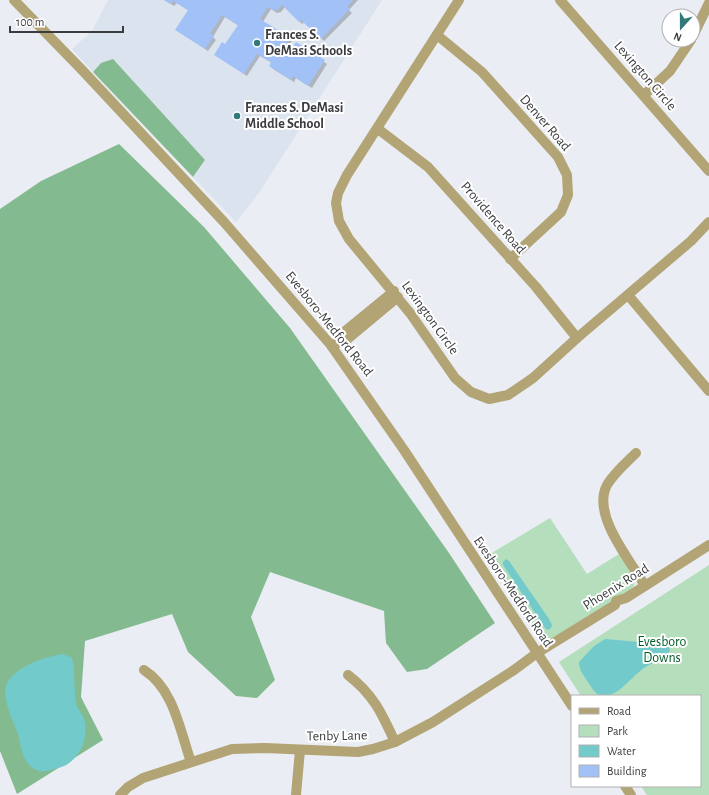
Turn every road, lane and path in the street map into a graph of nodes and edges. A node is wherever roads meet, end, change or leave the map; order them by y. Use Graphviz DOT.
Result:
graph roads {
  1 [pos="14,0"];
  2 [pos="459,0"];
  3 [pos="560,0"];
  4 [pos="709,3"];
  5 [pos="701,20"];
  6 [pos="437,34"];
  7 [pos="686,48"];
  8 [pos="644,95"];
  9 [pos="378,129"];
  10 [pos="709,171"];
  11 [pos="709,222"];
  12 [pos="510,258"];
  13 [pos="396,294"];
  14 [pos="628,295"];
  15 [pos="577,338"];
  16 [pos="334,345"];
  17 [pos="709,391"];
  18 [pos="636,453"];
  19 [pos="709,544"];
  20 [pos="645,586"];
  21 [pos="537,653"];
  22 [pos="144,670"];
  23 [pos="348,675"];
  24 [pos="571,704"];
  25 [pos="395,742"];
  26 [pos="300,750"];
  27 [pos="191,762"];
  28 [pos="120,795"];
  29 [pos="296,795"];
  1 -- 16 [label="street, Evesboro-Medford Road"];
  2 -- 6 [label="street, Lexington Circle"];
  3 -- 8 [label="street, Lexington Circle"];
  4 -- 5 [label="street"];
  6 -- 9 [label="street, Lexington Circle"];
  6 -- 12 [label="street, Denver Road"];
  7 -- 8 [label="street"];
  8 -- 10 [label="street, Lexington Circle"];
  9 -- 12 [label="street, Providence Road"];
  9 -- 13 [label="street, Lexington Circle"];
  11 -- 14 [label="street, Lexington Circle"];
  12 -- 15 [label="street, Providence Road"];
  13 -- 15 [label="street, Lexington Circle"];
  13 -- 16 [label="street"];
  14 -- 15 [label="street, Lexington Circle"];
  14 -- 17 [label="street"];
  16 -- 21 [label="street, Evesboro-Medford Road"];
  18 -- 20 [label="street"];
  19 -- 20 [label="street, Phoenix Road"];
  20 -- 21 [label="street, Phoenix Road"];
  21 -- 24 [label="street, Evesboro-Medford Road"];
  21 -- 25 [label="street, Tenby Lane"];
  22 -- 27 [label="street"];
  23 -- 25 [label="street"];
  25 -- 26 [label="street, Tenby Lane"];
  26 -- 27 [label="street, Tenby Lane"];
  26 -- 29 [label="street"];
  27 -- 28 [label="street, Tenby Lane"];
}
